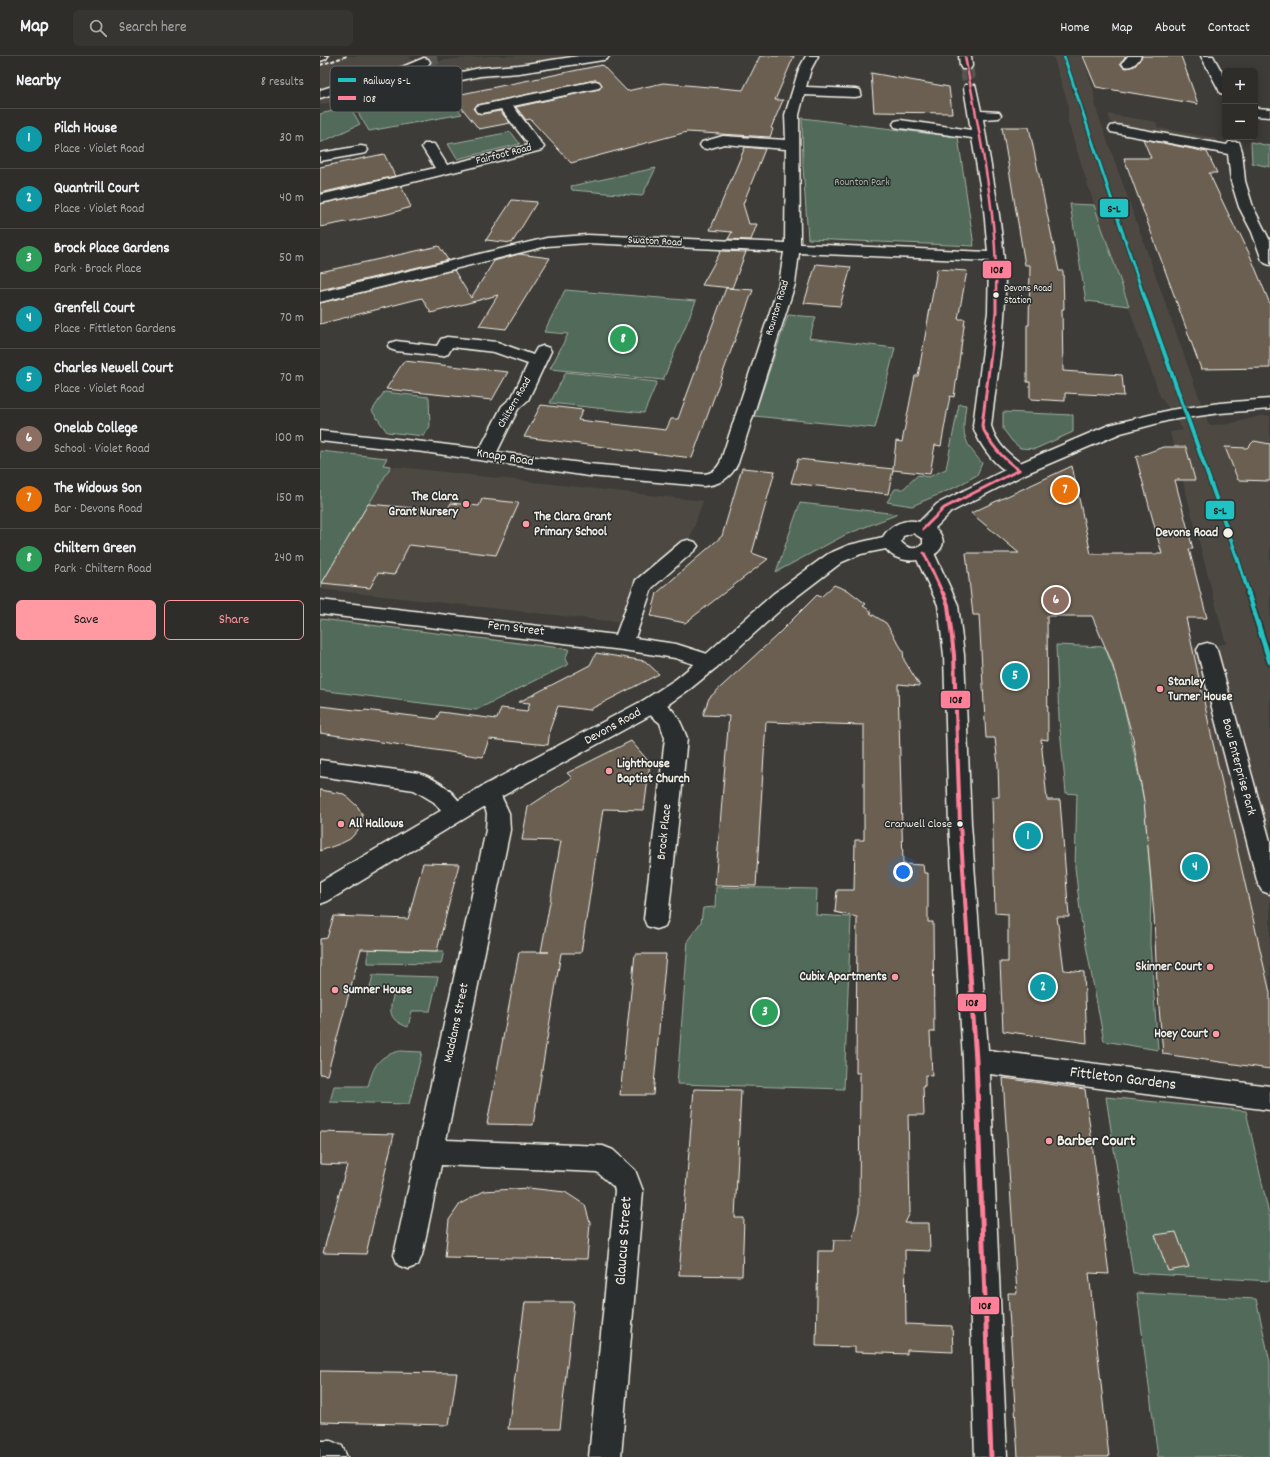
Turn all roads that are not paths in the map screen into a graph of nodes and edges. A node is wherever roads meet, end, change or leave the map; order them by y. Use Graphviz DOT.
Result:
graph roads {
  1 [pos="493,56"];
  2 [pos="603,56"];
  3 [pos="812,56"];
  4 [pos="1207,56"];
  5 [pos="424,62"];
  6 [pos="416,66"];
  7 [pos="496,70"];
  8 [pos="462,76"];
  9 [pos="1222,84"];
  10 [pos="595,85"];
  11 [pos="970,88"];
  12 [pos="330,91"];
  13 [pos="798,91"];
  14 [pos="855,93"];
  15 [pos="320,94"];
  16 [pos="505,105"];
  17 [pos="482,109"];
  18 [pos="1258,112"];
  19 [pos="1270,113"];
  20 [pos="975,115"];
  21 [pos="994,115"];
  22 [pos="900,124"];
  23 [pos="1116,129"];
  24 [pos="978,134"];
  25 [pos="707,145"];
  26 [pos="793,145"];
  27 [pos="429,147"];
  28 [pos="361,150"];
  29 [pos="320,157"];
  30 [pos="443,170"];
  31 [pos="320,199"];
  32 [pos="1264,233"];
  33 [pos="792,249"];
  34 [pos="996,257"];
  35 [pos="1270,260"];
  36 [pos="320,298"];
  37 [pos="396,346"];
  38 [pos="1270,404"];
  39 [pos="320,436"];
  40 [pos="486,455"];
  41 [pos="1019,470"];
  42 [pos="689,479"];
  43 [pos="923,529"];
  44 [pos="891,542"];
  45 [pos="688,546"];
  46 [pos="924,553"];
  47 [pos="320,606"];
  48 [pos="623,643"];
  49 [pos="1207,650"];
  50 [pos="710,662"];
  51 [pos="652,705"];
  52 [pos="320,768"];
  53 [pos="489,792"];
  54 [pos="455,812"];
  55 [pos="1270,884"];
  56 [pos="320,894"];
  57 [pos="656,920"];
  58 [pos="976,1060"];
  59 [pos="1270,1098"];
  60 [pos="430,1152"];
  61 [pos="408,1255"];
  62 [pos="320,1457"];
  63 [pos="331,1457"];
  64 [pos="605,1457"];
  65 [pos="991,1457"];
  1 -- 7 [label="street"];
  2 -- 7 [label="street"];
  3 -- 13 [label="street, Rounton Road"];
  4 -- 9 [label="street"];
  5 -- 6 [label="street"];
  7 -- 8 [label="street"];
  10 -- 16 [label="street"];
  11 -- 20 [label="street"];
  12 -- 15 [label="street"];
  13 -- 14 [label="street"];
  13 -- 26 [label="street, Rounton Road"];
  16 -- 17 [label="street"];
  16 -- 30 [label="street, Fairfoot Road"];
  18 -- 19 [label="street"];
  20 -- 21 [label="street"];
  20 -- 24 [label="street"];
  22 -- 24 [label="street"];
  23 -- 32 [label="street"];
  24 -- 34 [label="street"];
  25 -- 26 [label="street"];
  26 -- 33 [label="street, Rounton Road"];
  27 -- 30 [label="street"];
  28 -- 29 [label="street"];
  30 -- 31 [label="street, Fairfoot Road"];
  32 -- 35 [label="street"];
  33 -- 34 [label="street, Swaton Road"];
  33 -- 36 [label="street, Swaton Road"];
  33 -- 42 [label="street, Rounton Road"];
  34 -- 41 [label="street"];
  37 -- 40 [label="street, Chiltern Road"];
  38 -- 41 [label="street"];
  39 -- 40 [label="street, Knapp Road"];
  40 -- 42 [label="street, Knapp Road"];
  41 -- 43 [label="street"];
  43 -- 44 [label="street"];
  43 -- 46 [label="street"];
  44 -- 46 [label="street"];
  44 -- 50 [label="street, Devons Road"];
  45 -- 48 [label="street"];
  46 -- 58 [label="street"];
  47 -- 48 [label="street, Fern Street"];
  48 -- 50 [label="street, Fern Street"];
  49 -- 55 [label="street, Bow Enterprise Park"];
  50 -- 51 [label="street, Devons Road"];
  51 -- 53 [label="street, Devons Road"];
  51 -- 57 [label="street, Brock Place"];
  52 -- 54 [label="street"];
  53 -- 54 [label="street, Devons Road"];
  53 -- 60 [label="street, Maddams Street"];
  54 -- 56 [label="street, Devons Road"];
  58 -- 59 [label="street, Fittleton Gardens"];
  58 -- 65 [label="street"];
  60 -- 61 [label="street, Maddams Street"];
  60 -- 64 [label="street, Glaucus Street"];
  62 -- 63 [label="street"];
}
